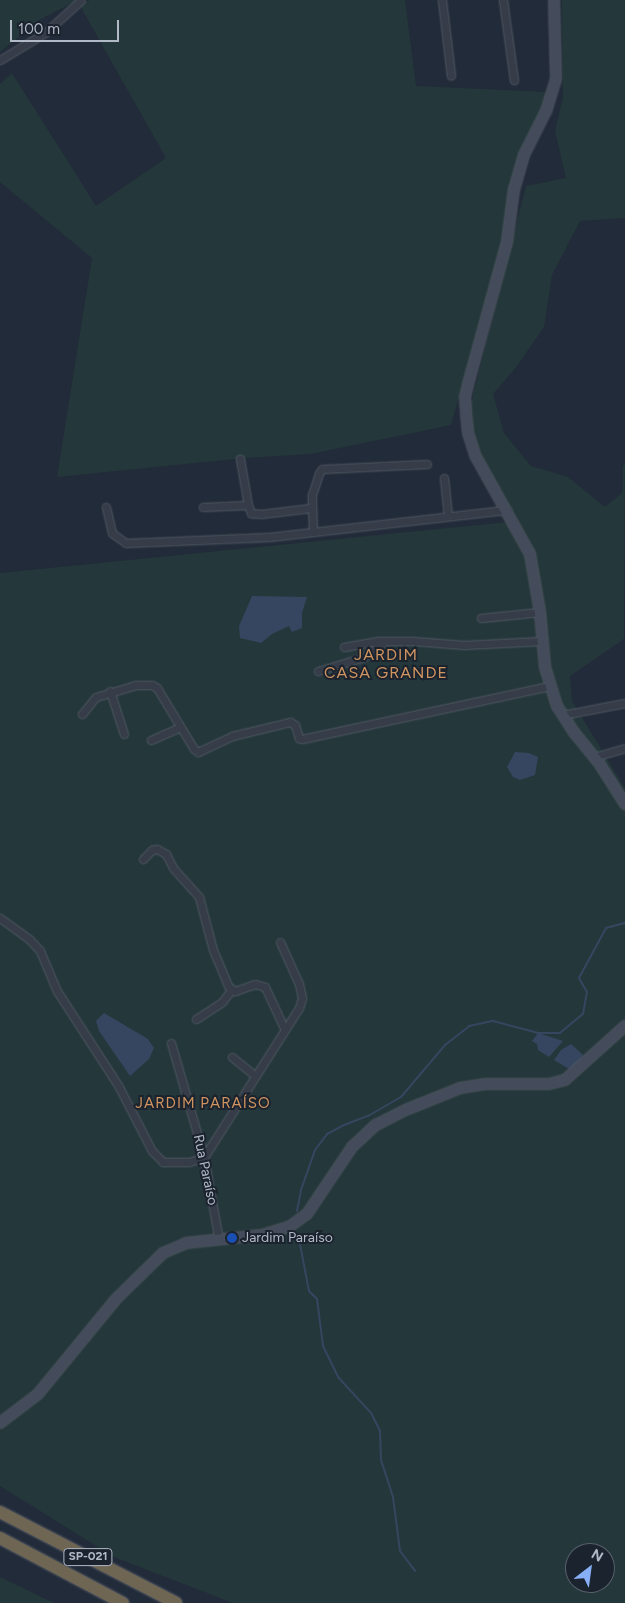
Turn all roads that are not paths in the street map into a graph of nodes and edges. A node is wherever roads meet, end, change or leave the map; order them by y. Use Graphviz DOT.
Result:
graph roads {
  1 [pos="81,0"];
  2 [pos="442,0"];
  3 [pos="503,0"];
  4 [pos="509,0"];
  5 [pos="554,0"];
  6 [pos="1,57"];
  7 [pos="451,75"];
  8 [pos="514,80"];
  9 [pos="240,459"];
  10 [pos="427,464"];
  11 [pos="444,478"];
  12 [pos="248,505"];
  13 [pos="106,507"];
  14 [pos="203,508"];
  15 [pos="311,508"];
  16 [pos="507,510"];
  17 [pos="448,516"];
  18 [pos="313,532"];
  19 [pos="540,612"];
  20 [pos="481,618"];
  21 [pos="386,641"];
  22 [pos="542,641"];
  23 [pos="344,647"];
  24 [pos="318,670"];
  25 [pos="549,686"];
  26 [pos="110,691"];
  27 [pos="625,703"];
  28 [pos="82,714"];
  29 [pos="562,715"];
  30 [pos="180,727"];
  31 [pos="124,734"];
  32 [pos="151,740"];
  33 [pos="625,748"];
  34 [pos="594,757"];
  35 [pos="625,804"];
  36 [pos="143,859"];
  37 [pos="0,918"];
  38 [pos="280,942"];
  39 [pos="231,990"];
  40 [pos="196,1019"];
  41 [pos="625,1026"];
  42 [pos="284,1028"];
  43 [pos="172,1043"];
  44 [pos="232,1057"];
  45 [pos="254,1076"];
  46 [pos="204,1157"];
  47 [pos="219,1240"];
  48 [pos="0,1423"];
  49 [pos="0,1512"];
  50 [pos="0,1538"];
  51 [pos="124,1603"];
  52 [pos="176,1603"];
  1 -- 6 [label="street"];
  2 -- 7 [label="street"];
  3 -- 4 [label="street"];
  3 -- 8 [label="street"];
  5 -- 16 [label="main road"];
  9 -- 12 [label="street"];
  10 -- 15 [label="street"];
  11 -- 17 [label="street"];
  12 -- 14 [label="street"];
  12 -- 15 [label="street"];
  13 -- 18 [label="street"];
  15 -- 18 [label="street"];
  16 -- 17 [label="street"];
  16 -- 19 [label="main road"];
  17 -- 18 [label="street"];
  19 -- 20 [label="street"];
  19 -- 22 [label="main road"];
  21 -- 22 [label="street"];
  21 -- 23 [label="street"];
  21 -- 24 [label="street"];
  22 -- 25 [label="main road"];
  25 -- 29 [label="main road"];
  25 -- 30 [label="street"];
  26 -- 28 [label="street"];
  26 -- 30 [label="street"];
  26 -- 31 [label="street"];
  27 -- 29 [label="street"];
  29 -- 34 [label="main road"];
  30 -- 32 [label="street"];
  33 -- 34 [label="street"];
  34 -- 35 [label="main road"];
  36 -- 39 [label="street"];
  37 -- 46 [label="street"];
  38 -- 42 [label="street"];
  39 -- 40 [label="street"];
  39 -- 42 [label="street"];
  41 -- 47 [label="main road"];
  42 -- 45 [label="street"];
  43 -- 46 [label="street, Rua Paraíso"];
  44 -- 45 [label="street"];
  45 -- 46 [label="street"];
  46 -- 47 [label="street, Rua Paraíso"];
  47 -- 48 [label="main road"];
  49 -- 52 [label="highway, SP-021"];
  50 -- 51 [label="highway, SP-021"];
}
